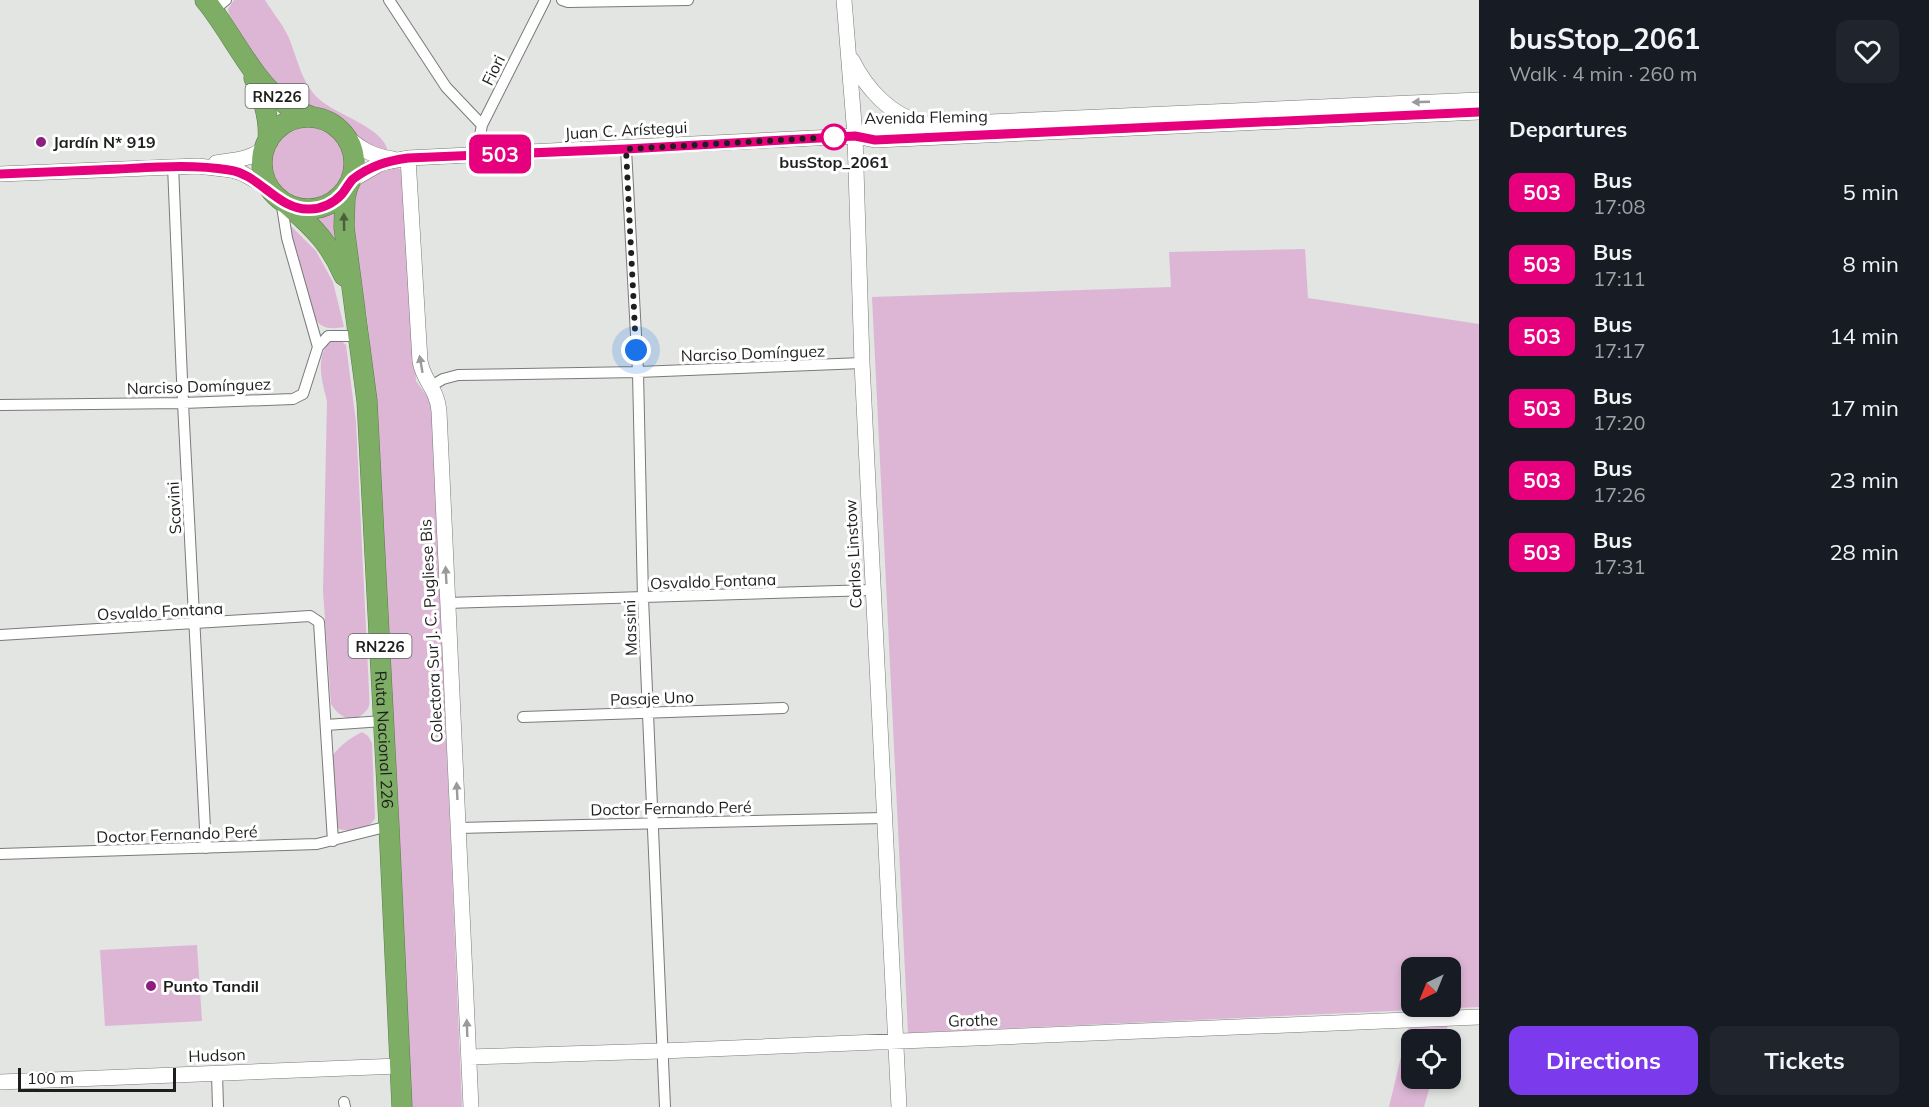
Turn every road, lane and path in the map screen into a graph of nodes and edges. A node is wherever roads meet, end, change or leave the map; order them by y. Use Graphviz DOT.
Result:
graph roads {
  1 [pos="388,0"];
  2 [pos="545,0"];
  3 [pos="562,0"];
  4 [pos="688,0"];
  5 [pos="844,0"];
  6 [pos="658,1"];
  7 [pos="215,3"];
  8 [pos="848,53"];
  9 [pos="246,59"];
  10 [pos="1479,100"];
  11 [pos="1479,112"];
  12 [pos="319,119"];
  13 [pos="482,125"];
  14 [pos="936,125"];
  15 [pos="341,131"];
  16 [pos="855,136"];
  17 [pos="266,144"];
  18 [pos="626,149"];
  19 [pos="476,156"];
  20 [pos="403,159"];
  21 [pos="173,166"];
  22 [pos="198,166"];
  23 [pos="0,174"];
  24 [pos="349,184"];
  25 [pos="282,200"];
  26 [pos="353,301"];
  27 [pos="359,336"];
  28 [pos="318,347"];
  29 [pos="862,363"];
  30 [pos="638,372"];
  31 [pos="431,386"];
  32 [pos="183,403"];
  33 [pos="0,405"];
  34 [pos="872,590"];
  35 [pos="643,598"];
  36 [pos="447,603"];
  37 [pos="195,624"];
  38 [pos="0,635"];
  39 [pos="783,708"];
  40 [pos="648,714"];
  41 [pos="523,717"];
  42 [pos="383,721"];
  43 [pos="326,724"];
  44 [pos="884,818"];
  45 [pos="653,824"];
  46 [pos="389,826"];
  47 [pos="459,828"];
  48 [pos="333,841"];
  49 [pos="206,848"];
  50 [pos="0,854"];
  51 [pos="1479,1017"];
  52 [pos="896,1041"];
  53 [pos="661,1052"];
  54 [pos="469,1057"];
  55 [pos="399,1066"];
  56 [pos="217,1073"];
  57 [pos="0,1082"];
  58 [pos="218,1107"];
  59 [pos="402,1107"];
  60 [pos="471,1107"];
  61 [pos="665,1107"];
  62 [pos="899,1107"];
  1 -- 13 [label="street"];
  2 -- 13 [label="street, Fiori"];
  3 -- 6 [label="street"];
  4 -- 6 [label="street"];
  5 -- 8 [label="main road, Carlos Linstow"];
  7 -- 9 [label="highway, Ruta Nacional 226 / RN226"];
  8 -- 14 [label="main road"];
  8 -- 16 [label="main road, Carlos Linstow"];
  9 -- 12 [label="highway, Ruta Nacional 226 / RN226"];
  9 -- 17 [label="highway, Ruta Nacional 226 / RN226"];
  10 -- 14 [label="main road, Avenida Fleming, one-way"];
  11 -- 16 [label="main road, Avenida Fleming"];
  12 -- 15 [label="highway, Ruta Nacional 226 / RN226"];
  12 -- 17 [label="highway, RN226"];
  13 -- 19 [label="street, Fiori"];
  14 -- 16 [label="main road, Avenida Fleming"];
  15 -- 20 [label="main road, Juan C. Arístegui"];
  15 -- 24 [label="highway, Ruta Nacional 226 / RN226"];
  16 -- 18 [label="main road, Juan C. Arístegui"];
  16 -- 29 [label="main road, Carlos Linstow"];
  17 -- 22 [label="main road"];
  17 -- 25 [label="highway, Ruta Nacional 226 / RN226"];
  18 -- 19 [label="main road, Juan C. Arístegui"];
  18 -- 30 [label="street, Massini"];
  19 -- 20 [label="main road, Juan C. Arístegui"];
  20 -- 24 [label="main road, Juan C. Arístegui"];
  31 -- 20 [label="main road, Colectora Sur J. C. Pugliese Bis, one-way"];
  21 -- 22 [label="main road"];
  21 -- 23 [label="main road"];
  21 -- 32 [label="street, Scavini"];
  22 -- 25 [label="main road"];
  24 -- 25 [label="highway"];
  26 -- 24 [label="highway, Ruta Nacional 226 / RN226, one-way"];
  25 -- 26 [label="highway, Ruta Nacional 226 / RN226"];
  25 -- 28 [label="street"];
  26 -- 27 [label="highway, Ruta Nacional 226 / RN226"];
  27 -- 28 [label="street"];
  27 -- 42 [label="highway, Ruta Nacional 226 / RN226"];
  28 -- 32 [label="street, Narciso Domínguez"];
  29 -- 30 [label="street, Narciso Domínguez"];
  29 -- 34 [label="main road, Carlos Linstow"];
  30 -- 31 [label="street, Narciso Domínguez"];
  30 -- 35 [label="street, Massini"];
  36 -- 31 [label="main road, Colectora Sur J. C. Pugliese Bis, one-way"];
  32 -- 33 [label="street, Narciso Domínguez"];
  32 -- 37 [label="street, Scavini"];
  34 -- 35 [label="street, Osvaldo Fontana"];
  34 -- 44 [label="main road, Carlos Linstow"];
  35 -- 36 [label="street, Osvaldo Fontana"];
  35 -- 40 [label="street, Massini"];
  47 -- 36 [label="main road, Colectora Sur J. C. Pugliese Bis, one-way"];
  37 -- 38 [label="street, Osvaldo Fontana"];
  37 -- 43 [label="street, Osvaldo Fontana"];
  37 -- 49 [label="street, Scavini"];
  39 -- 40 [label="street, Pasaje Uno"];
  40 -- 41 [label="street, Pasaje Uno"];
  40 -- 45 [label="street, Massini"];
  42 -- 43 [label="street"];
  42 -- 46 [label="highway, Ruta Nacional 226 / RN226"];
  43 -- 48 [label="street"];
  44 -- 45 [label="street, Doctor Fernando Peré"];
  44 -- 52 [label="main road, Carlos Linstow"];
  45 -- 47 [label="street, Doctor Fernando Peré"];
  45 -- 53 [label="street, Massini"];
  46 -- 48 [label="street, Doctor Fernando Peré"];
  46 -- 55 [label="highway, Ruta Nacional 226 / RN226"];
  54 -- 47 [label="main road, Colectora Sur J. C. Pugliese Bis, one-way"];
  48 -- 49 [label="street, Doctor Fernando Peré"];
  49 -- 50 [label="street, Doctor Fernando Peré"];
  51 -- 52 [label="main road, Grothe"];
  52 -- 53 [label="main road, Grothe"];
  52 -- 62 [label="main road, Carlos Linstow"];
  53 -- 54 [label="main road, Grothe"];
  53 -- 61 [label="street, Massini"];
  54 -- 60 [label="main road, Colectora Sur J. C. Pugliese Bis"];
  55 -- 56 [label="main road, Hudson"];
  55 -- 59 [label="highway, Ruta Nacional 226 / RN226"];
  56 -- 57 [label="main road, Hudson"];
  56 -- 58 [label="street"];
}
